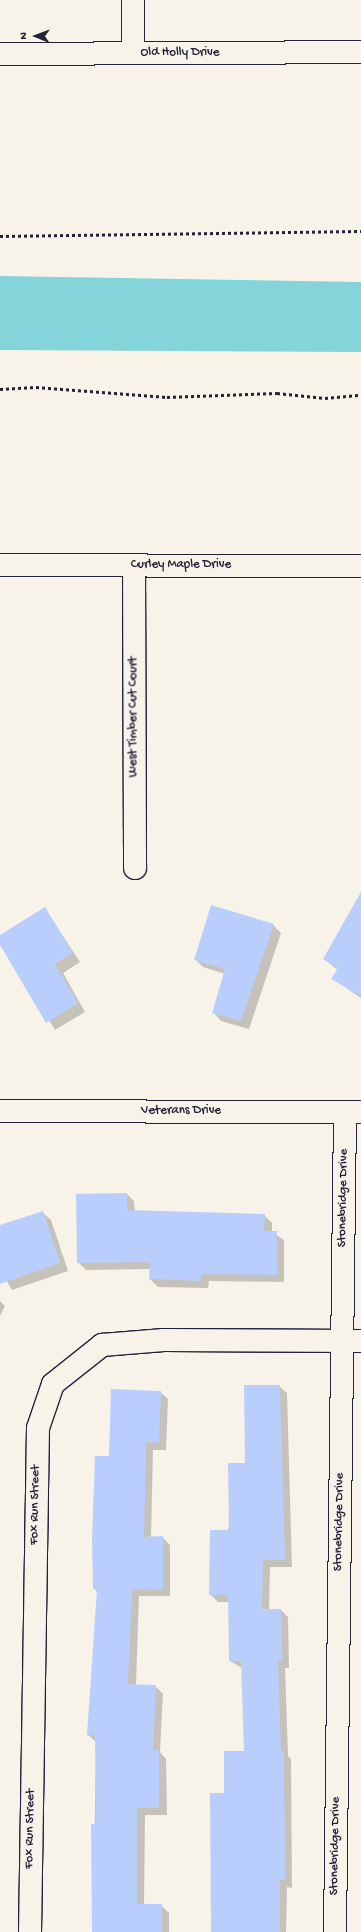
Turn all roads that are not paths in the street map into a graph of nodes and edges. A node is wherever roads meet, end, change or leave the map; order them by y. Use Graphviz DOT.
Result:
graph roads {
  1 [pos="133,0"];
  2 [pos="361,52"];
  3 [pos="133,53"];
  4 [pos="0,54"];
  5 [pos="0,565"];
  6 [pos="134,565"];
  7 [pos="361,566"];
  8 [pos="135,868"];
  9 [pos="0,1111"];
  10 [pos="353,1112"];
  11 [pos="352,1341"];
  12 [pos="30,1932"];
  13 [pos="335,1932"];
  1 -- 3 [label="street"];
  2 -- 3 [label="street, Old Holly Drive"];
  3 -- 4 [label="street, Old Holly Drive"];
  5 -- 6 [label="street, Curley Maple Drive"];
  6 -- 7 [label="street, Curley Maple Drive"];
  6 -- 8 [label="street, West Timber Cut Court"];
  9 -- 10 [label="street, Veterans Drive"];
  10 -- 11 [label="street, Stonebridge Drive"];
  11 -- 12 [label="street, Fox Run Street"];
  11 -- 13 [label="street, Stonebridge Drive"];
}
